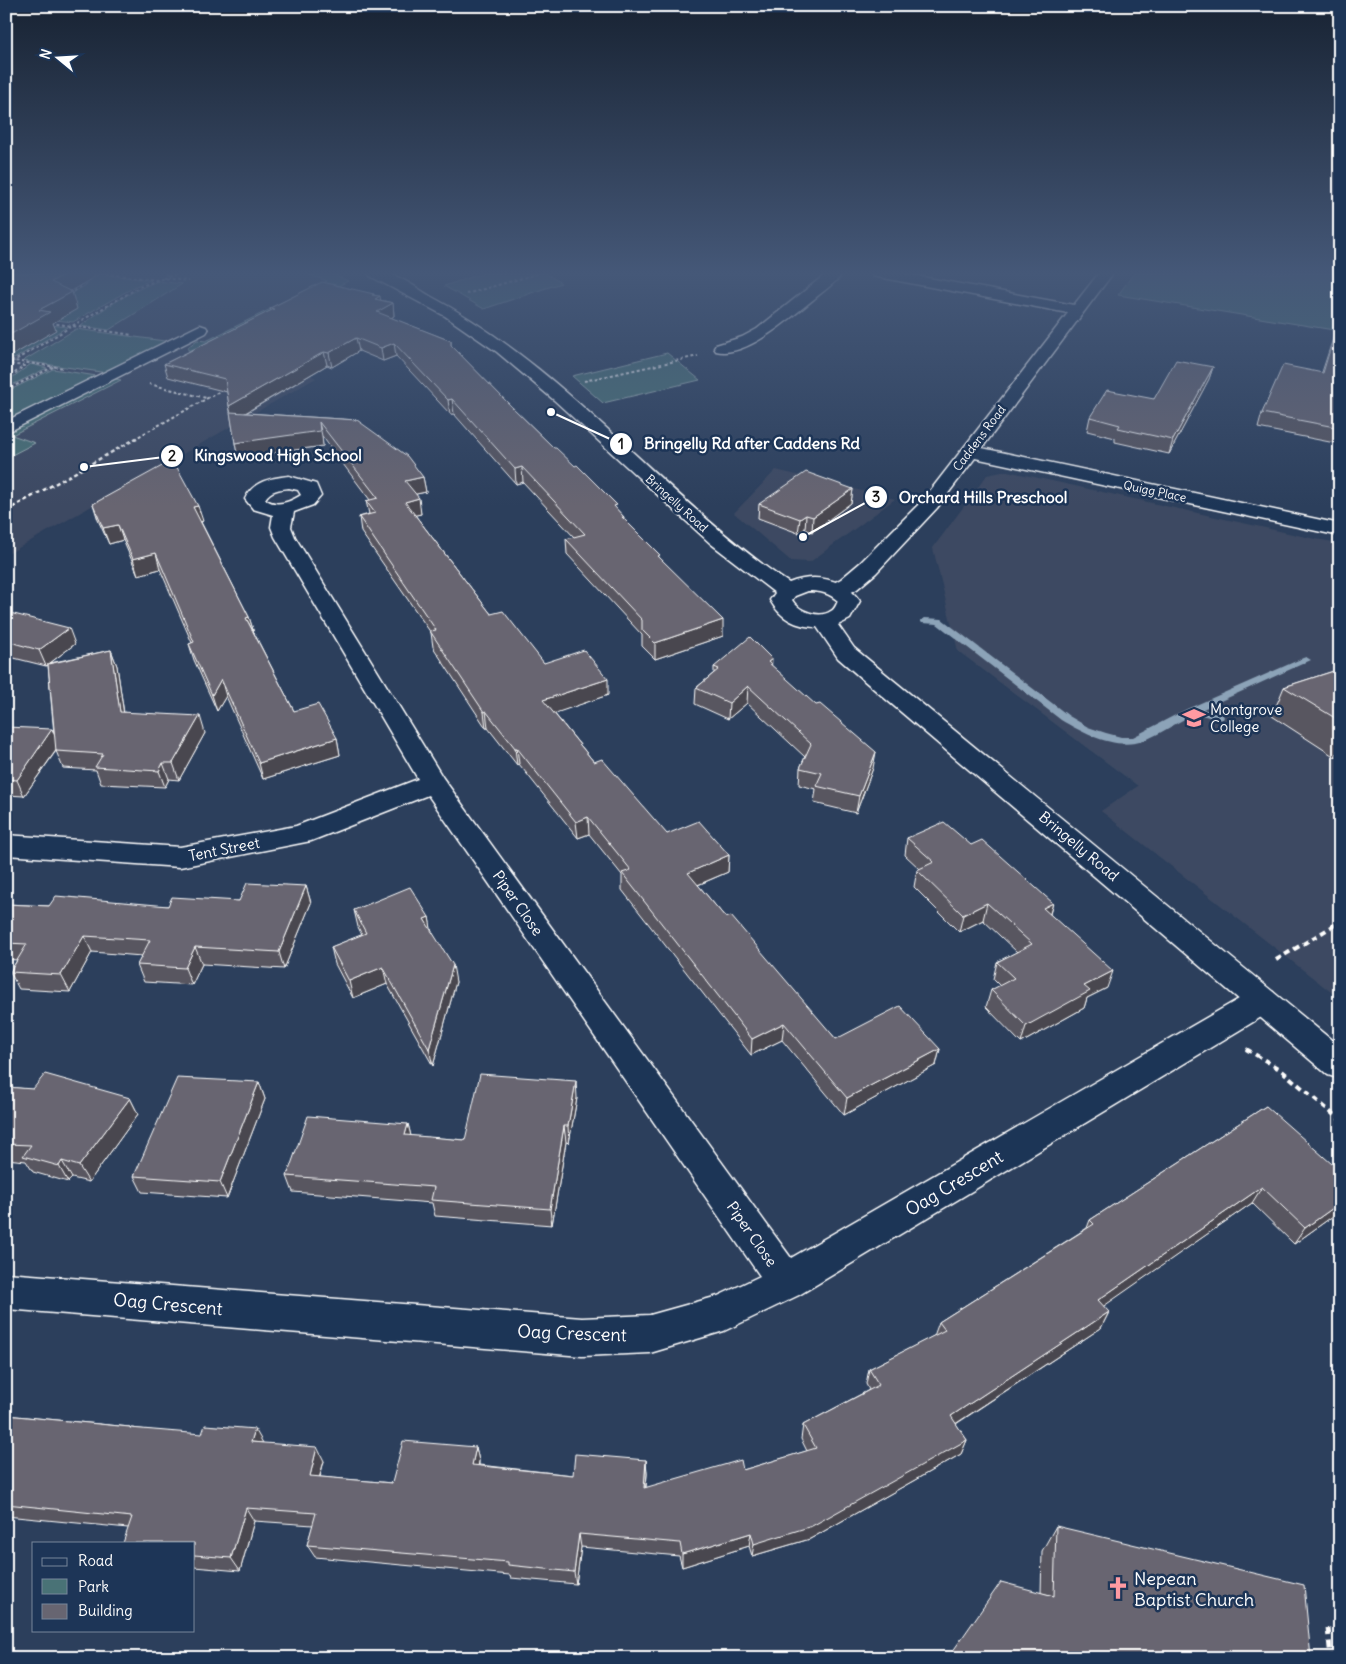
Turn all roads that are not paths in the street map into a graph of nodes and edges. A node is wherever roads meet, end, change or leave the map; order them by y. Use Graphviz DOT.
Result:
graph roads {
  1 [pos="175,351"];
  2 [pos="505,351"];
  3 [pos="1046,351"];
  4 [pos="6,428"];
  5 [pos="970,450"];
  6 [pos="285,509"];
  7 [pos="1340,530"];
  8 [pos="838,590"];
  9 [pos="787,591"];
  10 [pos="825,621"];
  11 [pos="433,783"];
  12 [pos="6,845"];
  13 [pos="1262,1001"];
  14 [pos="1340,1066"];
  15 [pos="786,1282"];
  16 [pos="6,1291"];
  1 -- 4 [label="street"];
  2 -- 9 [label="street, Bringelly Road"];
  3 -- 5 [label="street, Caddens Road"];
  5 -- 7 [label="street, Quigg Place"];
  5 -- 8 [label="street, Caddens Road"];
  6 -- 11 [label="street, Piper Close"];
  8 -- 9 [label="street"];
  8 -- 10 [label="street"];
  9 -- 10 [label="street"];
  10 -- 13 [label="street, Bringelly Road"];
  11 -- 12 [label="street, Tent Street"];
  11 -- 15 [label="street, Piper Close"];
  13 -- 14 [label="street, Bringelly Road"];
  13 -- 15 [label="street, Oag Crescent"];
  15 -- 16 [label="street, Oag Crescent"];
}
